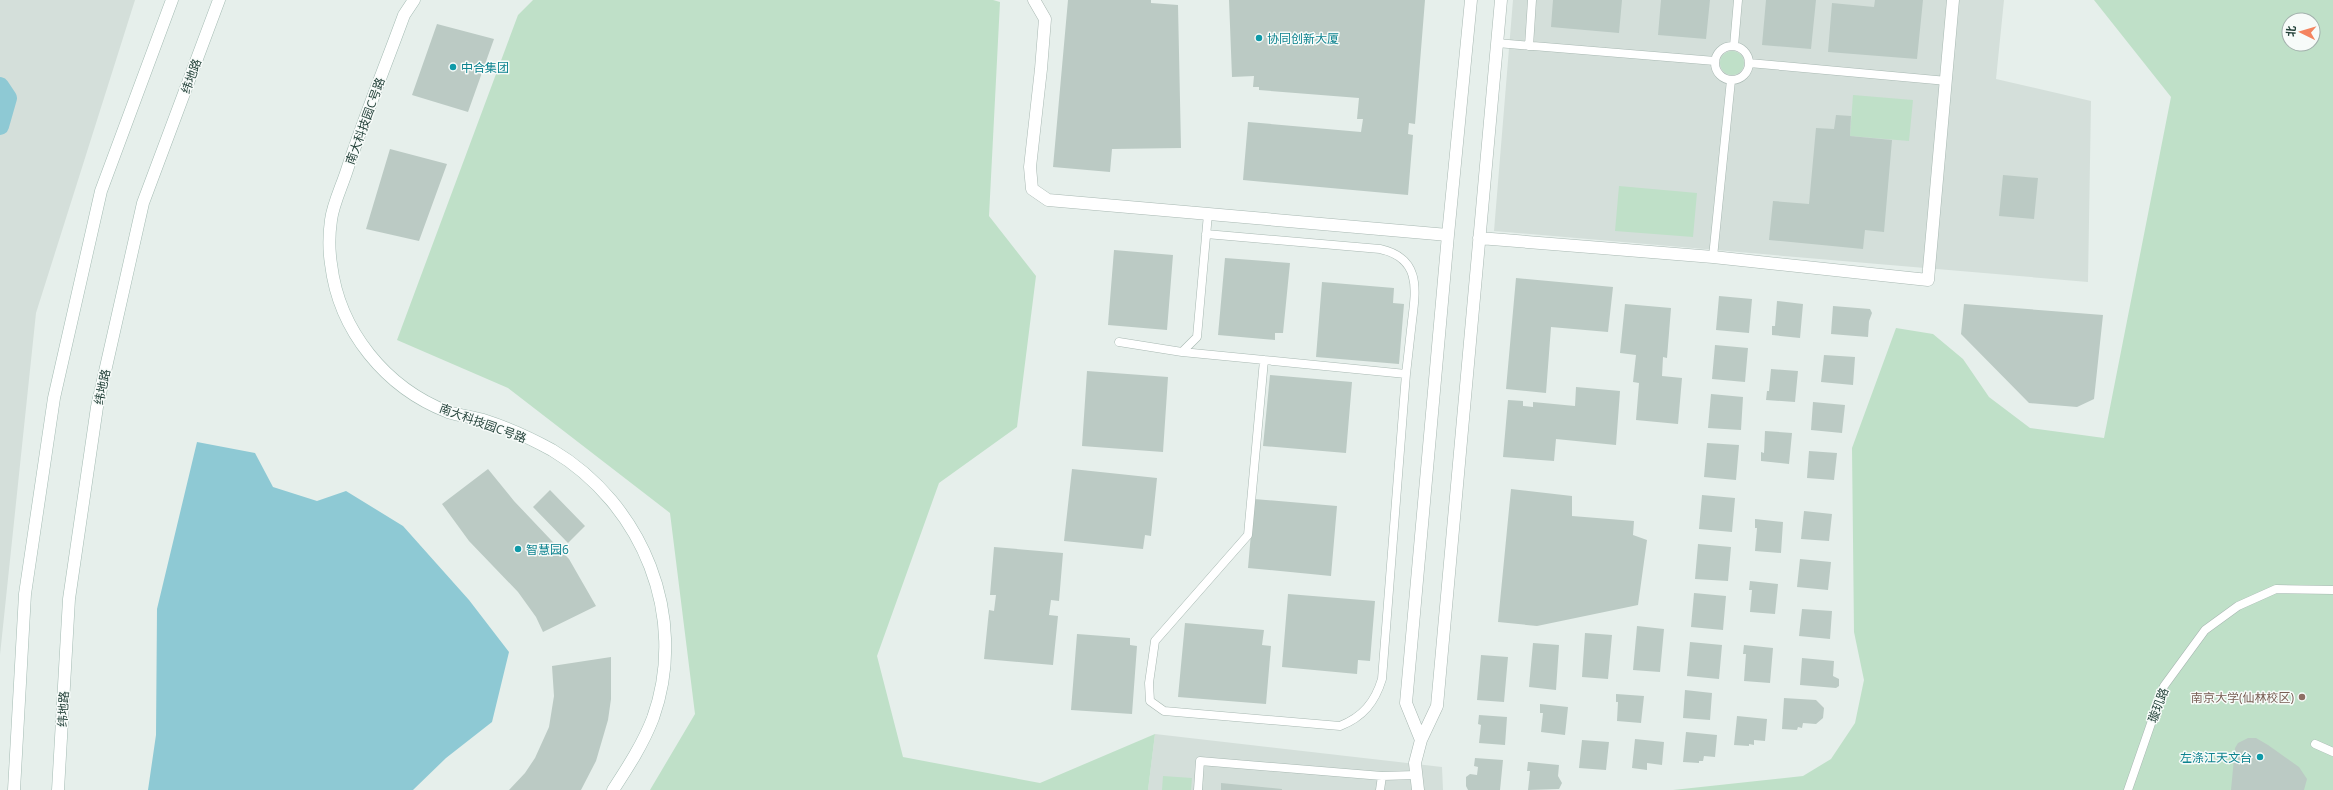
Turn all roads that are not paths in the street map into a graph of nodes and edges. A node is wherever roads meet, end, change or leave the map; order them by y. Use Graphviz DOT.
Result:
graph roads {
  1 [pos="172,0"];
  2 [pos="219,0"];
  3 [pos="414,0"];
  4 [pos="1034,0"];
  5 [pos="1471,0"];
  6 [pos="1501,0"];
  7 [pos="1532,0"];
  8 [pos="1738,0"];
  9 [pos="1953,0"];
  10 [pos="1497,43"];
  11 [pos="1529,46"];
  12 [pos="1734,46"];
  13 [pos="1715,61"];
  14 [pos="1749,63"];
  15 [pos="1731,80"];
  16 [pos="1947,81"];
  17 [pos="1208,214"];
  18 [pos="1206,234"];
  19 [pos="1448,235"];
  20 [pos="1479,238"];
  21 [pos="1713,257"];
  22 [pos="1119,342"];
  23 [pos="1182,352"];
  24 [pos="1264,360"];
  25 [pos="1406,374"];
  26 [pos="2333,590"];
  27 [pos="1421,740"];
  28 [pos="2315,744"];
  29 [pos="2333,752"];
  30 [pos="1416,769"];
  31 [pos="1382,776"];
  32 [pos="14,790"];
  33 [pos="58,790"];
  34 [pos="613,790"];
  35 [pos="1198,790"];
  36 [pos="1380,790"];
  37 [pos="1418,790"];
  38 [pos="2128,790"];
  1 -- 32 [label="street"];
  2 -- 33 [label="street, 纬地路"];
  3 -- 34 [label="street, 南大科技园C号路"];
  4 -- 17 [label="street"];
  5 -- 19 [label="street"];
  6 -- 10 [label="street"];
  7 -- 11 [label="lane"];
  8 -- 12 [label="lane"];
  9 -- 16 [label="street"];
  10 -- 11 [label="lane"];
  10 -- 20 [label="street"];
  11 -- 13 [label="lane"];
  12 -- 13 [label="lane"];
  12 -- 14 [label="lane"];
  13 -- 15 [label="lane"];
  14 -- 15 [label="lane"];
  14 -- 16 [label="lane"];
  15 -- 21 [label="lane"];
  16 -- 21 [label="street"];
  17 -- 18 [label="lane"];
  17 -- 19 [label="street"];
  18 -- 23 [label="lane"];
  18 -- 25 [label="lane"];
  19 -- 27 [label="street"];
  20 -- 21 [label="street"];
  20 -- 27 [label="street"];
  22 -- 23 [label="lane"];
  23 -- 24 [label="lane"];
  24 -- 25 [label="lane"];
  24 -- 25 [label="lane"];
  26 -- 38 [label="lane, 璇玑路"];
  27 -- 30 [label="street"];
  28 -- 29 [label="lane"];
  30 -- 31 [label="lane"];
  30 -- 37 [label="street"];
  31 -- 35 [label="lane"];
  31 -- 36 [label="lane"];
}
